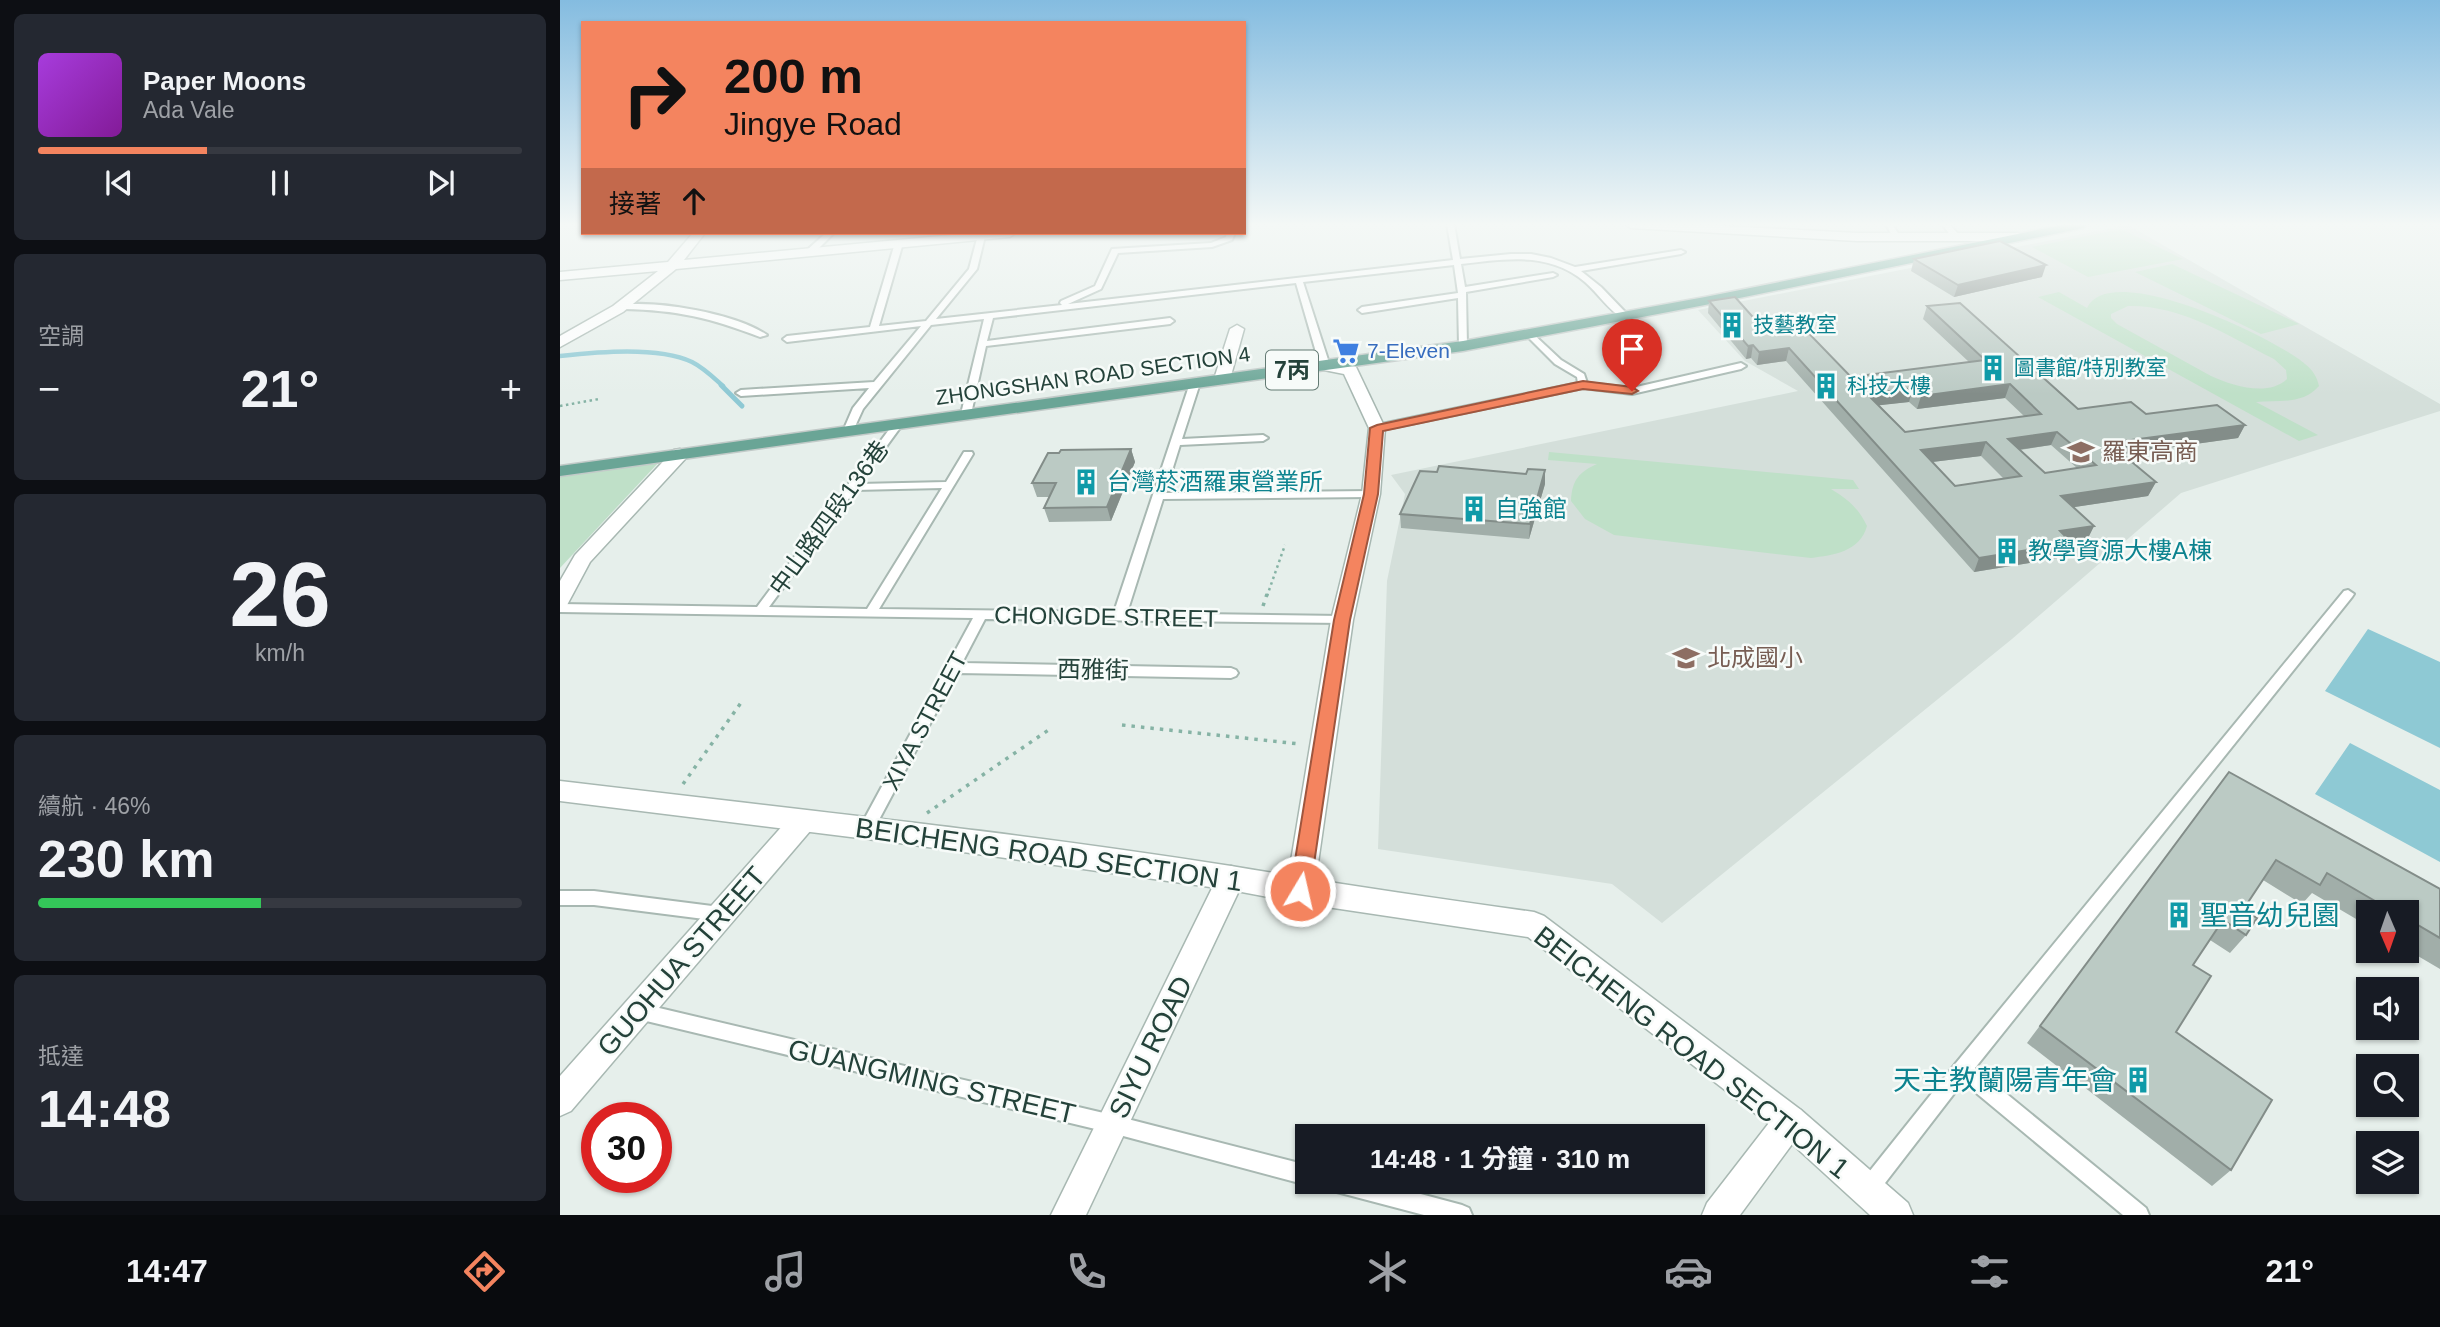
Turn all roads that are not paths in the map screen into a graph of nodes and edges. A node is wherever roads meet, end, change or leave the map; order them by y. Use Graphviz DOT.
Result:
graph roads {
  1 [pos="655,281"];
  2 [pos="888,281"];
  3 [pos="964,281"];
  4 [pos="1101,281"];
  5 [pos="1299,281"];
  6 [pos="1460,281"];
  7 [pos="1524,281"];
  8 [pos="1589,281"];
  9 [pos="1800,281"];
  10 [pos="1462,293"];
  11 [pos="624,307"];
  12 [pos="1053,308"];
  13 [pos="1362,310"];
  14 [pos="989,315"];
  15 [pos="1624,316"];
  16 [pos="932,321"];
  17 [pos="1170,321"];
  18 [pos="874,328"];
  19 [pos="1237,329"];
  20 [pos="1530,334"];
  21 [pos="763,335"];
  22 [pos="786,338"];
  23 [pos="560,342"];
  24 [pos="981,344"];
  25 [pos="1463,346"];
  26 [pos="1325,366"];
  27 [pos="1741,366"];
  28 [pos="1222,379"];
  29 [pos="1195,383"];
  30 [pos="877,385"];
  31 [pos="1583,385"];
  32 [pos="741,393"];
  33 [pos="966,414"];
  34 [pos="897,425"];
  35 [pos="1377,428"];
  36 [pos="848,431"];
  37 [pos="1263,438"];
  38 [pos="1176,442"];
  39 [pos="680,454"];
  40 [pos="968,454"];
  41 [pos="560,471"];
  42 [pos="949,485"];
  43 [pos="852,487"];
  44 [pos="1371,494"];
  45 [pos="1158,496"];
  46 [pos="2348,594"];
  47 [pos="560,600"];
  48 [pos="560,608"];
  49 [pos="760,611"];
  50 [pos="870,613"];
  51 [pos="981,615"];
  52 [pos="1119,617"];
  53 [pos="1342,620"];
  54 [pos="955,668"];
  55 [pos="1231,673"];
  56 [pos="560,791"];
  57 [pos="802,822"];
  58 [pos="868,827"];
  59 [pos="1231,878"];
  60 [pos="1300,891"];
  61 [pos="560,898"];
  62 [pos="722,915"];
  63 [pos="638,1011"];
  64 [pos="1962,1069"];
  65 [pos="563,1094"];
  66 [pos="1790,1121"];
  67 [pos="1112,1124"];
  68 [pos="1295,1172"];
  69 [pos="1867,1189"];
  70 [pos="1382,1194"];
  71 [pos="1068,1215"];
  72 [pos="1462,1215"];
  73 [pos="1719,1215"];
  74 [pos="1896,1215"];
  75 [pos="2139,1215"];
  1 -- 11 [label="street"];
  2 -- 18 [label="lane"];
  3 -- 16 [label="lane"];
  4 -- 12 [label="lane"];
  5 -- 12 [label="lane"];
  5 -- 26 [label="lane"];
  6 -- 10 [label="lane"];
  7 -- 10 [label="lane"];
  8 -- 15 [label="lane"];
  9 -- 15 [label="main road, ZHONGSHAN ROAD SECTION 4 / 7丙"];
  10 -- 13 [label="lane"];
  10 -- 25 [label="lane"];
  11 -- 21 [label="lane"];
  11 -- 23 [label="street"];
  12 -- 14 [label="lane"];
  14 -- 16 [label="lane"];
  14 -- 24 [label="lane"];
  15 -- 20 [label="main road, ZHONGSHAN ROAD SECTION 4 / 7丙"];
  16 -- 18 [label="lane"];
  16 -- 30 [label="lane"];
  17 -- 24 [label="lane"];
  18 -- 22 [label="lane"];
  19 -- 28 [label="street"];
  20 -- 25 [label="main road, ZHONGSHAN ROAD SECTION 4 / 7丙"];
  20 -- 31 [label="lane"];
  24 -- 33 [label="lane"];
  25 -- 26 [label="main road, ZHONGSHAN ROAD SECTION 4 / 7丙"];
  26 -- 28 [label="main road, ZHONGSHAN ROAD SECTION 4 / 7丙"];
  26 -- 35 [label="street"];
  27 -- 31 [label="lane"];
  28 -- 29 [label="main road, ZHONGSHAN ROAD SECTION 4 / 7丙"];
  29 -- 33 [label="main road, ZHONGSHAN ROAD SECTION 4 / 7丙"];
  29 -- 38 [label="lane"];
  30 -- 32 [label="lane"];
  30 -- 36 [label="lane"];
  31 -- 35 [label="lane"];
  33 -- 34 [label="main road, ZHONGSHAN ROAD SECTION 4 / 7丙"];
  34 -- 36 [label="main road, ZHONGSHAN ROAD SECTION 4 / 7丙"];
  34 -- 43 [label="lane, 中山路四段136巷"];
  35 -- 44 [label="street"];
  36 -- 39 [label="main road, ZHONGSHAN ROAD SECTION 4 / 7丙"];
  37 -- 38 [label="lane"];
  38 -- 45 [label="lane"];
  39 -- 41 [label="main road, ZHONGSHAN ROAD SECTION 4 / 7丙"];
  39 -- 47 [label="street"];
  40 -- 42 [label="lane"];
  42 -- 43 [label="lane"];
  42 -- 50 [label="lane"];
  43 -- 49 [label="lane, 中山路四段136巷"];
  44 -- 45 [label="lane"];
  44 -- 53 [label="street"];
  45 -- 52 [label="lane"];
  46 -- 64 [label="lane"];
  48 -- 49 [label="lane, CHONGDE STREET"];
  49 -- 50 [label="lane, CHONGDE STREET"];
  50 -- 51 [label="lane, CHONGDE STREET"];
  51 -- 52 [label="lane, CHONGDE STREET"];
  51 -- 54 [label="lane, XIYA STREET"];
  52 -- 53 [label="lane, CHONGDE STREET"];
  53 -- 60 [label="street"];
  54 -- 55 [label="lane, 西雅街"];
  54 -- 58 [label="lane, XIYA STREET"];
  56 -- 57 [label="street, BEICHENG ROAD SECTION 1"];
  57 -- 58 [label="street, BEICHENG ROAD SECTION 1"];
  57 -- 62 [label="street, GUOHUA STREET"];
  58 -- 59 [label="street, BEICHENG ROAD SECTION 1"];
  59 -- 60 [label="street, BEICHENG ROAD SECTION 1"];
  59 -- 67 [label="street, SIYU ROAD"];
  60 -- 66 [label="street, BEICHENG ROAD SECTION 1"];
  61 -- 62 [label="lane"];
  62 -- 63 [label="street, GUOHUA STREET"];
  63 -- 65 [label="street, GUOHUA STREET"];
  63 -- 67 [label="lane, GUANGMING STREET"];
  64 -- 69 [label="lane"];
  64 -- 75 [label="lane"];
  66 -- 69 [label="street, BEICHENG ROAD SECTION 1"];
  66 -- 73 [label="street"];
  67 -- 68 [label="lane, GUANGMING STREET"];
  67 -- 71 [label="street, SIYU ROAD"];
  69 -- 74 [label="street, BEICHENG ROAD SECTION 1"];
  70 -- 72 [label="lane"];
}
